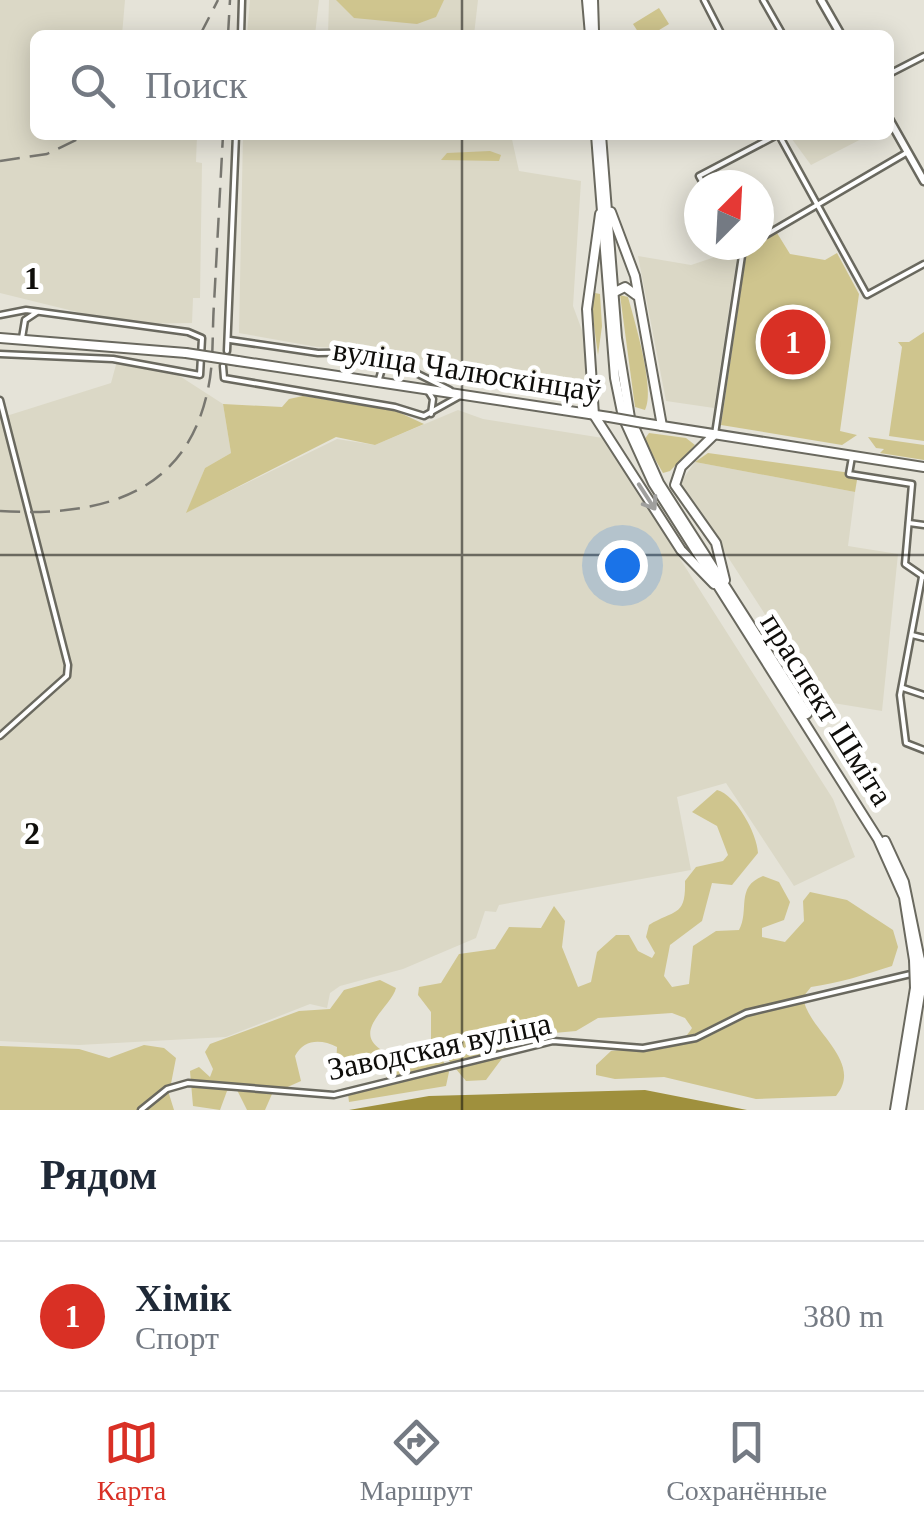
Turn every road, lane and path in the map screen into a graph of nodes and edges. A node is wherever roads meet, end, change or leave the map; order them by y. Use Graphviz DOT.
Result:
graph roads {
  1 [pos="242,0"];
  2 [pos="590,0"];
  3 [pos="704,0"];
  4 [pos="763,0"];
  5 [pos="821,0"];
  6 [pos="240,30"];
  7 [pos="592,30"];
  8 [pos="719,30"];
  9 [pos="780,30"];
  10 [pos="838,30"];
  11 [pos="924,56"];
  12 [pos="894,71"];
  13 [pos="894,128"];
  14 [pos="236,140"];
  15 [pos="599,140"];
  16 [pos="768,140"];
  17 [pos="781,140"];
  18 [pos="908,152"];
  19 [pos="711,170"];
  20 [pos="924,181"];
  21 [pos="818,204"];
  22 [pos="605,205"];
  23 [pos="774,230"];
  24 [pos="742,260"];
  25 [pos="924,264"];
  26 [pos="588,292"];
  27 [pos="610,293"];
  28 [pos="639,298"];
  29 [pos="37,312"];
  30 [pos="0,315"];
  31 [pos="0,338"];
  32 [pos="22,338"];
  33 [pos="230,340"];
  34 [pos="227,351"];
  35 [pos="0,354"];
  36 [pos="386,356"];
  37 [pos="223,366"];
  38 [pos="378,382"];
  39 [pos="428,390"];
  40 [pos="460,395"];
  41 [pos="0,400"];
  42 [pos="431,414"];
  43 [pos="594,415"];
  44 [pos="662,426"];
  45 [pos="715,434"];
  46 [pos="852,455"];
  47 [pos="924,467"];
  48 [pos="907,522"];
  49 [pos="924,525"];
  50 [pos="923,577"];
  51 [pos="724,589"];
  52 [pos="912,635"];
  53 [pos="924,638"];
  54 [pos="904,688"];
  55 [pos="924,694"];
  56 [pos="0,736"];
  57 [pos="924,750"];
  58 [pos="924,971"];
  59 [pos="140,1110"];
  60 [pos="898,1110"];
  1 -- 6 [label="street"];
  2 -- 7 [label="main road"];
  3 -- 8 [label="street"];
  4 -- 9 [label="street"];
  5 -- 10 [label="main road"];
  11 -- 12 [label="street"];
  13 -- 18 [label="main road"];
  14 -- 33 [label="street"];
  15 -- 22 [label="main road"];
  16 -- 19 [label="street"];
  17 -- 21 [label="street"];
  18 -- 20 [label="main road"];
  18 -- 21 [label="street"];
  21 -- 23 [label="street"];
  21 -- 25 [label="street"];
  22 -- 26 [label="main road"];
  22 -- 27 [label="main road, праспект Шміта"];
  22 -- 28 [label="main road"];
  24 -- 45 [label="street"];
  26 -- 27 [label="main road"];
  26 -- 43 [label="main road"];
  27 -- 28 [label="main road"];
  27 -- 51 [label="main road, праспект Шміта"];
  28 -- 44 [label="main road"];
  29 -- 30 [label="street"];
  29 -- 32 [label="street"];
  29 -- 35 [label="street"];
  31 -- 32 [label="main road, вуліца Чалюскінцаў"];
  32 -- 38 [label="main road, вуліца Чалюскінцаў, bridge"];
  33 -- 34 [label="street"];
  33 -- 36 [label="street"];
  36 -- 38 [label="street"];
  36 -- 40 [label="street"];
  37 -- 42 [label="street"];
  38 -- 39 [label="main road, вуліца Чалюскінцаў"];
  39 -- 40 [label="main road, вуліца Чалюскінцаў"];
  39 -- 42 [label="street"];
  40 -- 42 [label="street"];
  40 -- 43 [label="main road, вуліца Чалюскінцаў"];
  41 -- 56 [label="street"];
  43 -- 44 [label="main road, вуліца Чалюскінцаў, bridge"];
  43 -- 51 [label="main road, one-way"];
  44 -- 45 [label="main road, вуліца Чалюскінцаў"];
  45 -- 46 [label="main road, вуліца Чалюскінцаў"];
  45 -- 51 [label="main road"];
  46 -- 47 [label="main road, вуліца Чалюскінцаў"];
  46 -- 48 [label="street"];
  48 -- 49 [label="street"];
  48 -- 50 [label="street"];
  50 -- 52 [label="street"];
  51 -- 60 [label="main road, праспект Шміта, bridge"];
  52 -- 53 [label="street"];
  52 -- 54 [label="street"];
  54 -- 55 [label="street"];
  54 -- 57 [label="street"];
  58 -- 59 [label="street, Заводская вуліца"];
}
